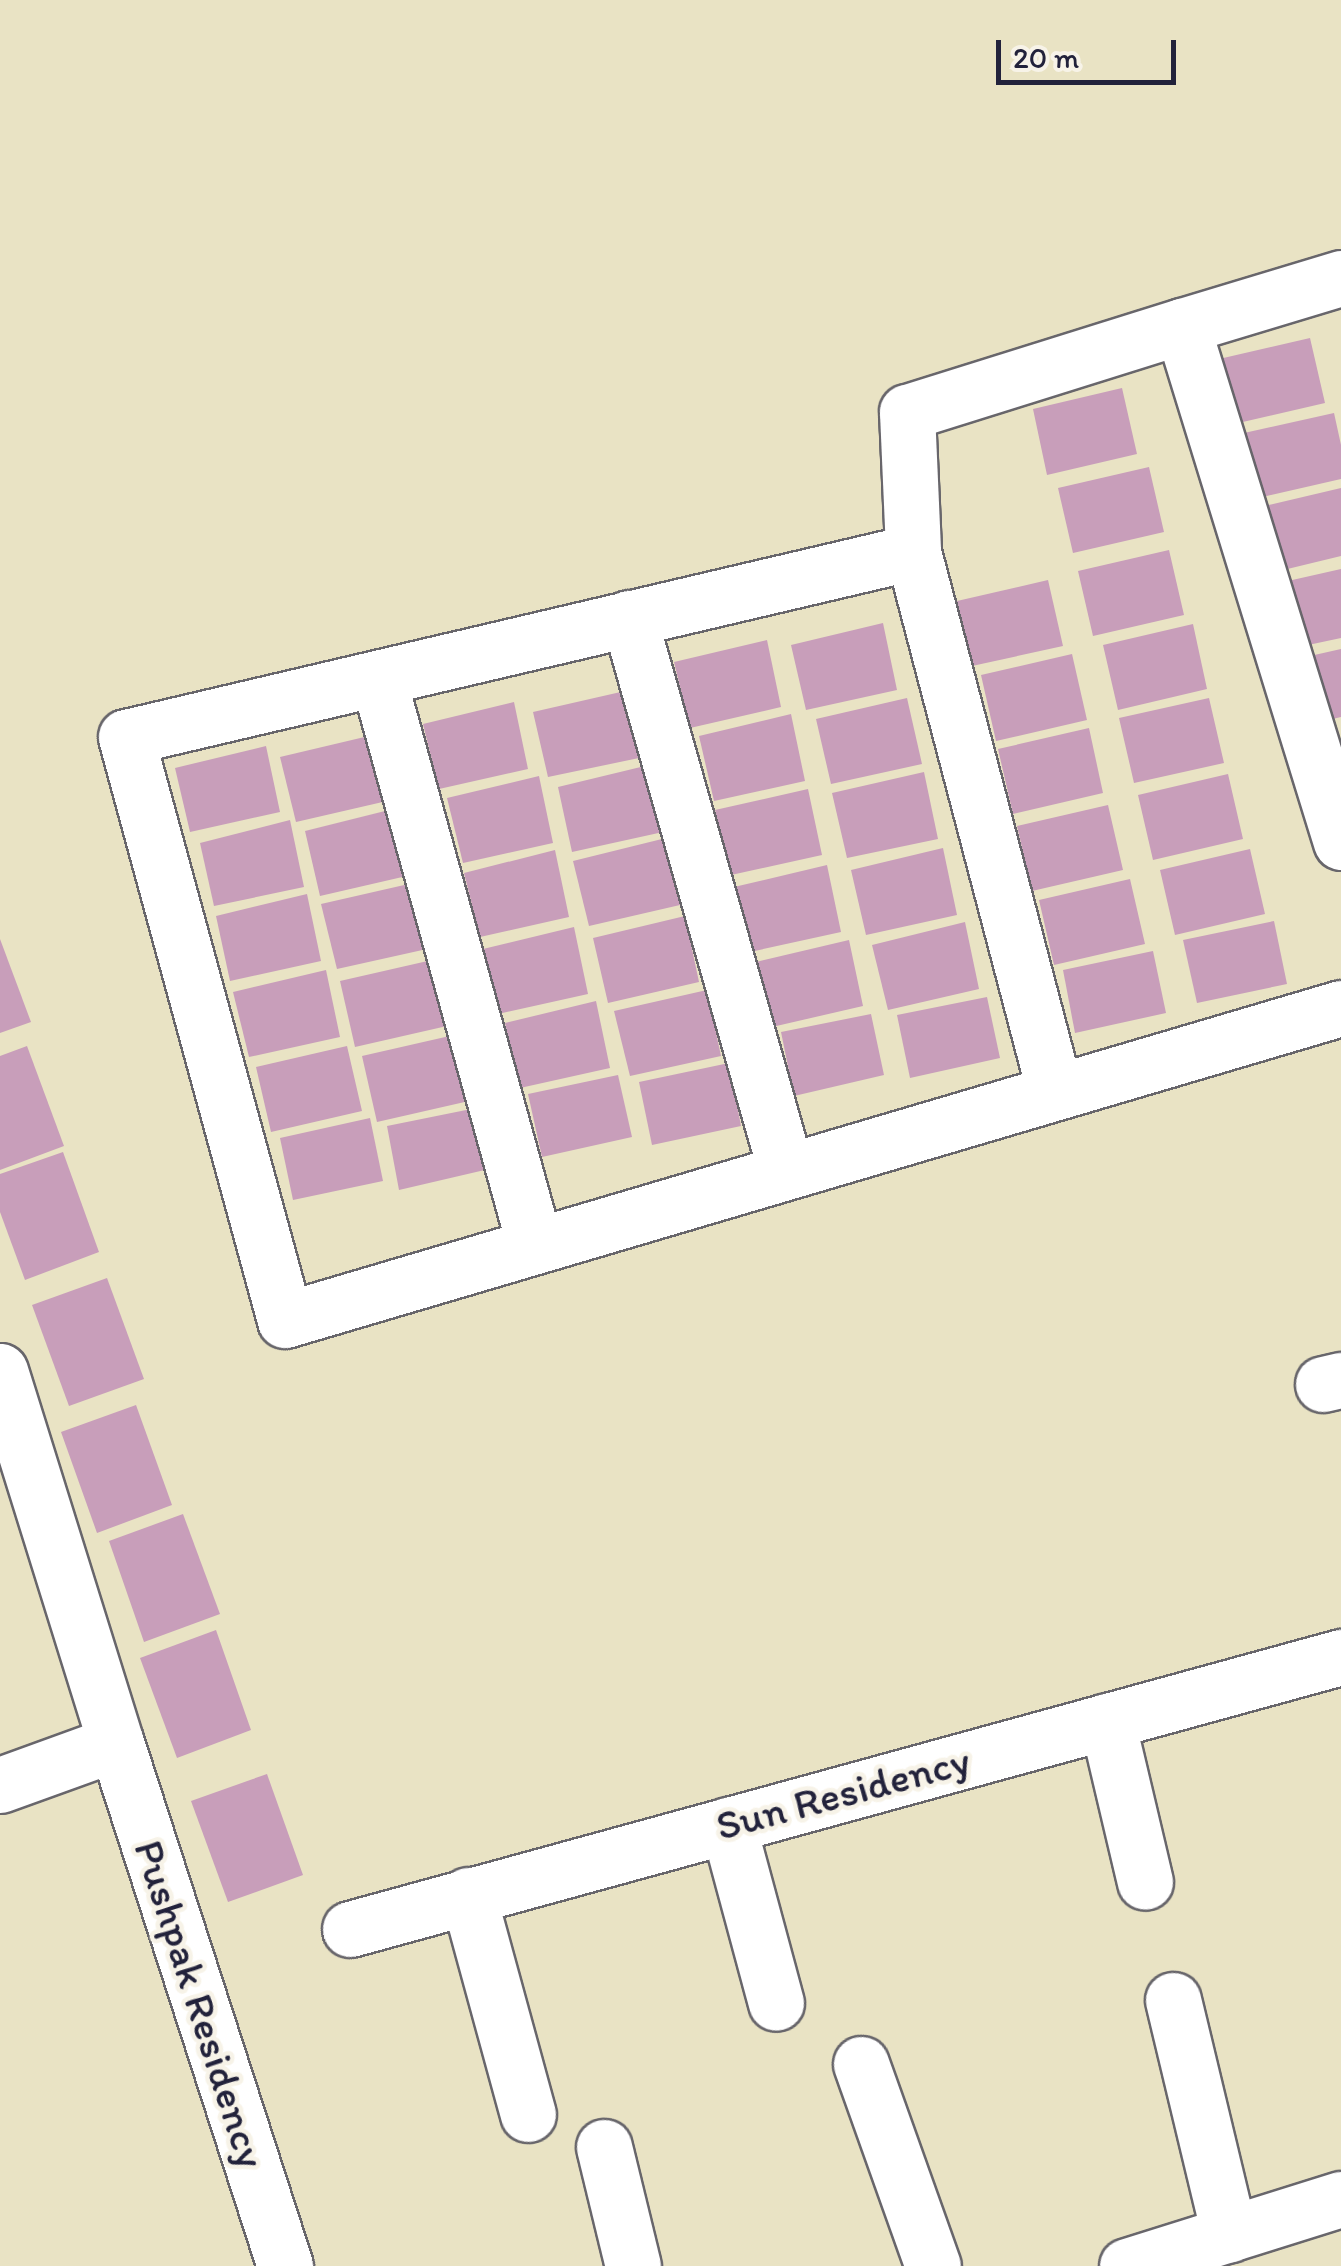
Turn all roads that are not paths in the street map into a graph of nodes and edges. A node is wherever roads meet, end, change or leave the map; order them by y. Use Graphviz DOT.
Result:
graph roads {
  1 [pos="1341,278"];
  2 [pos="1182,326"];
  3 [pos="913,552"];
  4 [pos="630,618"];
  5 [pos="378,678"];
  6 [pos="1341,842"];
  7 [pos="1341,1008"];
  8 [pos="1055,1092"];
  9 [pos="786,1172"];
  10 [pos="535,1246"];
  11 [pos="0,1371"];
  12 [pos="1340,1663"];
  13 [pos="1107,1721"];
  14 [pos="116,1743"];
  15 [pos="0,1785"];
  16 [pos="728,1824"];
  17 [pos="1145,1882"];
  18 [pos="468,1895"];
  19 [pos="350,1929"];
  20 [pos="1173,2000"];
  21 [pos="776,2003"];
  22 [pos="861,2064"];
  23 [pos="528,2114"];
  24 [pos="604,2147"];
  25 [pos="1341,2199"];
  26 [pos="1229,2234"];
  27 [pos="285,2266"];
  28 [pos="632,2266"];
  29 [pos="933,2266"];
  30 [pos="1127,2266"];
  1 -- 2 [label="street"];
  2 -- 3 [label="street"];
  2 -- 6 [label="street"];
  3 -- 4 [label="street"];
  3 -- 8 [label="street"];
  4 -- 5 [label="street"];
  4 -- 9 [label="street"];
  5 -- 10 [label="street"];
  5 -- 10 [label="street"];
  7 -- 8 [label="street"];
  8 -- 9 [label="street"];
  9 -- 10 [label="street"];
  11 -- 14 [label="street, Pushpak Residency"];
  12 -- 13 [label="street, Sun Residency"];
  13 -- 16 [label="street, Sun Residency"];
  13 -- 17 [label="street"];
  14 -- 15 [label="street"];
  14 -- 27 [label="street, Pushpak Residency"];
  16 -- 18 [label="street, Sun Residency"];
  16 -- 21 [label="street"];
  18 -- 19 [label="street, Sun Residency"];
  18 -- 23 [label="street"];
  20 -- 26 [label="street"];
  22 -- 29 [label="street"];
  24 -- 28 [label="street"];
  25 -- 26 [label="street"];
  26 -- 30 [label="street"];
}
